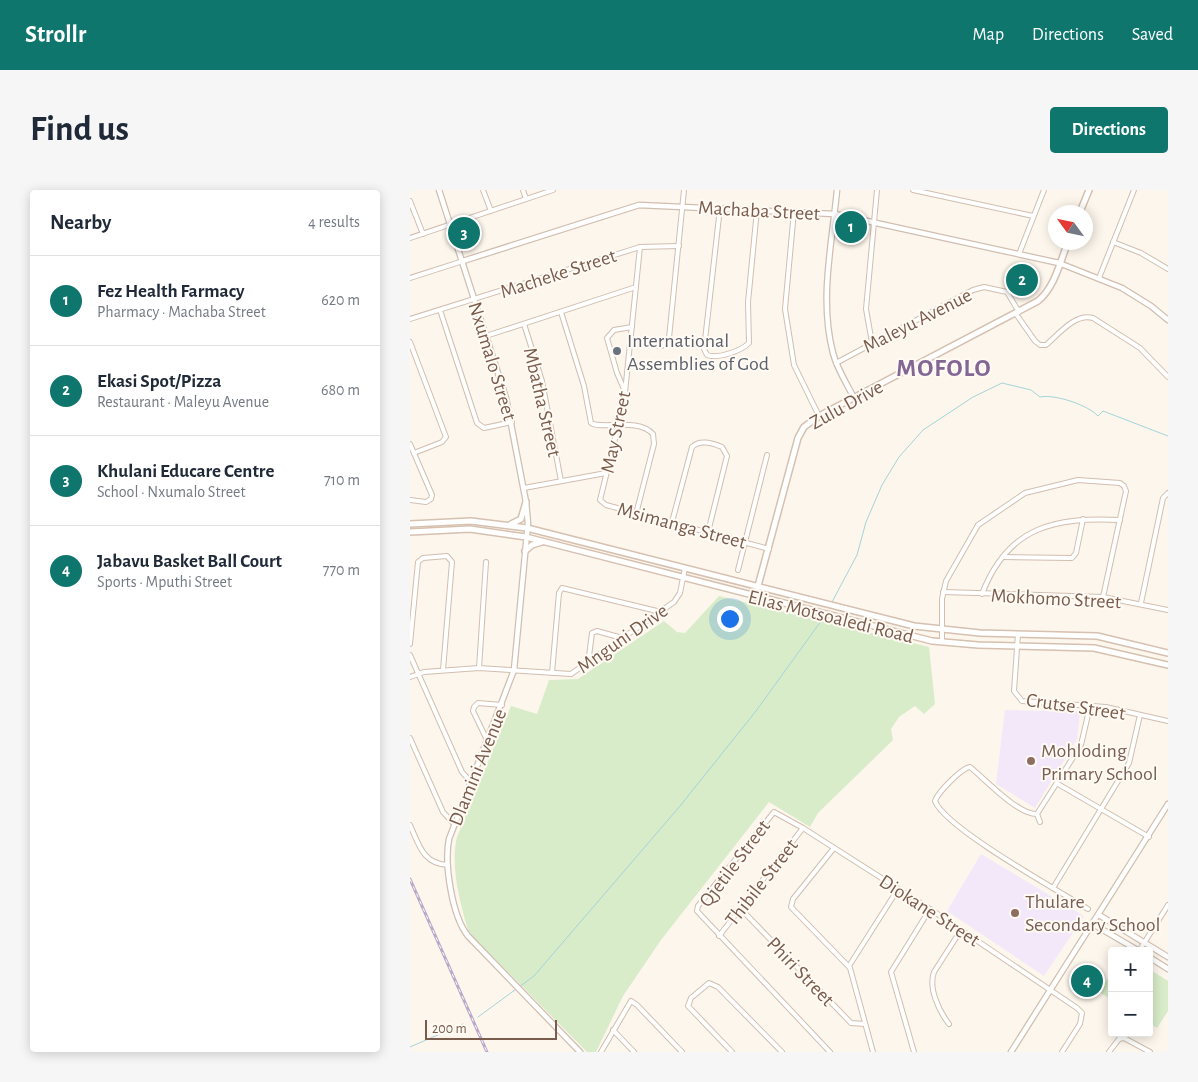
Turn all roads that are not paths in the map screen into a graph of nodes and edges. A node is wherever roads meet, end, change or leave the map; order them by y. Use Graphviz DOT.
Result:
graph roads {
  1 [pos="439,190"];
  2 [pos="483,190"];
  3 [pos="523,190"];
  4 [pos="553,190"];
  5 [pos="684,190"];
  6 [pos="837,190"];
  7 [pos="877,190"];
  8 [pos="913,190"];
  9 [pos="1044,190"];
  10 [pos="1089,190"];
  11 [pos="1134,190"];
  12 [pos="526,199"];
  13 [pos="410,201"];
  14 [pos="1083,205"];
  15 [pos="682,206"];
  16 [pos="720,208"];
  17 [pos="757,210"];
  18 [pos="491,211"];
  19 [pos="794,211"];
  20 [pos="835,214"];
  21 [pos="1033,216"];
  22 [pos="874,222"];
  23 [pos="451,224"];
  24 [pos="423,234"];
  25 [pos="410,238"];
  26 [pos="1113,242"];
  27 [pos="679,246"];
  28 [pos="640,247"];
  29 [pos="1065,250"];
  30 [pos="1019,254"];
  31 [pos="463,261"];
  32 [pos="1059,263"];
  33 [pos="1168,269"];
  34 [pos="410,278"];
  35 [pos="1099,278"];
  36 [pos="636,288"];
  37 [pos="474,299"];
  38 [pos="440,310"];
  39 [pos="560,312"];
  40 [pos="1017,313"];
  41 [pos="410,319"];
  42 [pos="1168,320"];
  43 [pos="524,324"];
  44 [pos="632,327"];
  45 [pos="486,336"];
  46 [pos="410,342"];
  47 [pos="872,343"];
  48 [pos="630,344"];
  49 [pos="836,363"];
  50 [pos="1168,377"];
  51 [pos="625,390"];
  52 [pos="854,398"];
  53 [pos="819,416"];
  54 [pos="512,422"];
  55 [pos="620,423"];
  56 [pos="410,444"];
  57 [pos="414,454"];
  58 [pos="768,455"];
  59 [pos="606,473"];
  60 [pos="561,481"];
  61 [pos="524,488"];
  62 [pos="1168,493"];
  63 [pos="601,496"];
  64 [pos="410,500"];
  65 [pos="526,502"];
  66 [pos="636,514"];
  67 [pos="1083,519"];
  68 [pos="1120,520"];
  69 [pos="672,522"];
  70 [pos="410,524"];
  71 [pos="508,525"];
  72 [pos="527,528"];
  73 [pos="410,532"];
  74 [pos="708,532"];
  75 [pos="526,537"];
  76 [pos="545,542"];
  77 [pos="745,542"];
  78 [pos="769,549"];
  79 [pos="526,551"];
  80 [pos="1003,557"];
  81 [pos="486,562"];
  82 [pos="686,567"];
  83 [pos="738,570"];
  84 [pos="684,578"];
  85 [pos="758,586"];
  86 [pos="943,592"];
  87 [pos="982,594"];
  88 [pos="755,596"];
  89 [pos="1103,597"];
  90 [pos="1141,603"];
  91 [pos="1168,610"];
  92 [pos="661,612"];
  93 [pos="942,630"];
  94 [pos="1018,634"];
  95 [pos="622,638"];
  96 [pos="942,642"];
  97 [pos="410,644"];
  98 [pos="1018,646"];
  99 [pos="1168,653"];
  100 [pos="410,654"];
  101 [pos="588,664"];
  102 [pos="1168,665"];
  103 [pos="480,668"];
  104 [pos="443,670"];
  105 [pos="514,670"];
  106 [pos="418,673"];
  107 [pos="552,673"];
  108 [pos="410,676"];
  109 [pos="502,705"];
  110 [pos="1090,706"];
  111 [pos="1140,715"];
  112 [pos="1168,721"];
  113 [pos="410,738"];
  114 [pos="487,740"];
  115 [pos="471,782"];
  116 [pos="1058,784"];
  117 [pos="1168,804"];
  118 [pos="1101,810"];
  119 [pos="771,814"];
  120 [pos="1038,814"];
  121 [pos="1040,822"];
  122 [pos="454,824"];
  123 [pos="410,825"];
  124 [pos="803,828"];
  125 [pos="1149,837"];
  126 [pos="834,848"];
  127 [pos="448,865"];
  128 [pos="898,888"];
  129 [pos="1053,888"];
  130 [pos="1168,905"];
  131 [pos="741,909"];
  132 [pos="930,909"];
  133 [pos="1088,909"];
  134 [pos="1099,915"];
  135 [pos="1093,924"];
  136 [pos="961,930"];
  137 [pos="719,936"];
  138 [pos="1144,942"];
  139 [pos="1132,947"];
  140 [pos="1141,947"];
  141 [pos="1168,957"];
  142 [pos="1153,960"];
  143 [pos="849,966"];
  144 [pos="1168,969"];
  145 [pos="1050,990"];
  146 [pos="865,1024"];
  147 [pos="949,1024"];
  148 [pos="613,1030"];
  149 [pos="580,1052"];
  150 [pos="601,1052"];
  151 [pos="634,1052"];
  152 [pos="682,1052"];
  153 [pos="732,1052"];
  154 [pos="782,1052"];
  155 [pos="830,1052"];
  156 [pos="873,1052"];
  157 [pos="914,1052"];
  158 [pos="1011,1052"];
  159 [pos="1062,1052"];
  160 [pos="1109,1052"];
  161 [pos="1150,1052"];
  1 -- 23 [label="street, Nxumalo Street"];
  2 -- 18 [label="street"];
  3 -- 12 [label="street"];
  4 -- 12 [label="street"];
  5 -- 15 [label="street"];
  6 -- 20 [label="street"];
  7 -- 22 [label="street"];
  8 -- 21 [label="street"];
  9 -- 21 [label="street"];
  10 -- 14 [label="main road"];
  11 -- 26 [label="street"];
  12 -- 18 [label="street"];
  13 -- 24 [label="street"];
  15 -- 16 [label="street, Machaba Street"];
  15 -- 27 [label="street"];
  15 -- 31 [label="street, Machaba Street"];
  16 -- 17 [label="street, Machaba Street"];
  16 -- 17 [label="street"];
  17 -- 19 [label="street, Machaba Street"];
  18 -- 23 [label="street"];
  19 -- 20 [label="street, Machaba Street"];
  19 -- 53 [label="street"];
  20 -- 22 [label="street, Machaba Street"];
  20 -- 49 [label="street"];
  21 -- 30 [label="street"];
  22 -- 30 [label="street, Machaba Street"];
  22 -- 47 [label="street"];
  23 -- 24 [label="street"];
  23 -- 31 [label="street, Nxumalo Street"];
  24 -- 25 [label="street"];
  26 -- 33 [label="street"];
  26 -- 35 [label="street"];
  27 -- 28 [label="street, Macheke Street"];
  27 -- 48 [label="street"];
  28 -- 36 [label="street, May Street"];
  28 -- 37 [label="street, Macheke Street"];
  29 -- 32 [label="main road, Zulu Drive"];
  30 -- 32 [label="street, Machaba Street"];
  31 -- 34 [label="street"];
  31 -- 37 [label="street, Nxumalo Street"];
  32 -- 35 [label="street, Machaba Street"];
  32 -- 40 [label="main road, Zulu Drive"];
  35 -- 42 [label="street, Machaba Street"];
  36 -- 39 [label="street"];
  36 -- 44 [label="street, May Street"];
  37 -- 38 [label="street, Macheke Street"];
  37 -- 45 [label="street, Nxumalo Street"];
  38 -- 41 [label="street, Macheke Street"];
  38 -- 54 [label="street"];
  39 -- 43 [label="street"];
  39 -- 55 [label="street"];
  40 -- 47 [label="street, Maleyu Avenue"];
  40 -- 50 [label="street"];
  40 -- 52 [label="main road, Zulu Drive"];
  43 -- 45 [label="street"];
  43 -- 60 [label="street, Mbatha Street"];
  44 -- 48 [label="street, May Street"];
  44 -- 51 [label="street"];
  45 -- 54 [label="street, Nxumalo Street"];
  46 -- 57 [label="street"];
  47 -- 49 [label="street, Maleyu Avenue"];
  48 -- 51 [label="street, May Street"];
  49 -- 52 [label="street"];
  51 -- 55 [label="street, May Street"];
  52 -- 53 [label="main road, Zulu Drive"];
  53 -- 78 [label="main road, Zulu Drive"];
  54 -- 61 [label="street, Nxumalo Street"];
  55 -- 59 [label="street, May Street"];
  55 -- 66 [label="street"];
  56 -- 57 [label="street"];
  57 -- 64 [label="street"];
  58 -- 77 [label="street"];
  59 -- 60 [label="street"];
  59 -- 63 [label="street, May Street"];
  60 -- 61 [label="street"];
  61 -- 65 [label="street, Nxumalo Street"];
  62 -- 90 [label="street"];
  63 -- 66 [label="street, Msimanga Street"];
  65 -- 71 [label="main road"];
  65 -- 72 [label="street, Nxumalo Street"];
  66 -- 69 [label="street, Msimanga Street"];
  67 -- 68 [label="street"];
  67 -- 80 [label="street"];
  67 -- 80 [label="street"];
  68 -- 86 [label="street"];
  68 -- 89 [label="street"];
  69 -- 74 [label="street, Msimanga Street"];
  69 -- 74 [label="street"];
  70 -- 71 [label="main road, Elias Motsoaledi Road"];
  71 -- 72 [label="main road, Elias Motsoaledi Road"];
  72 -- 75 [label="street, Nxumalo Street"];
  72 -- 82 [label="main road, Elias Motsoaledi Road"];
  73 -- 75 [label="main road, Elias Motsoaledi Road"];
  74 -- 77 [label="street, Msimanga Street"];
  75 -- 76 [label="main road, Elias Motsoaledi Road"];
  75 -- 79 [label="street, Nxumalo Street"];
  76 -- 79 [label="main road"];
  76 -- 84 [label="main road, Elias Motsoaledi Road"];
  77 -- 78 [label="street, Msimanga Street"];
  77 -- 83 [label="street"];
  78 -- 85 [label="main road, Zulu Drive"];
  79 -- 105 [label="street, Dlamini Avenue"];
  80 -- 87 [label="street"];
  81 -- 103 [label="street"];
  82 -- 84 [label="street, Mnguni Drive"];
  82 -- 85 [label="main road, Elias Motsoaledi Road"];
  84 -- 88 [label="main road, Elias Motsoaledi Road"];
  84 -- 92 [label="street, Mnguni Drive"];
  85 -- 88 [label="main road, Zulu Drive"];
  85 -- 93 [label="main road, Elias Motsoaledi Road"];
  86 -- 87 [label="street, Mokhomo Street"];
  86 -- 93 [label="street"];
  87 -- 89 [label="street, Mokhomo Street"];
  88 -- 96 [label="main road, Elias Motsoaledi Road"];
  89 -- 90 [label="street, Mokhomo Street"];
  90 -- 91 [label="street, Mokhomo Street"];
  92 -- 95 [label="street, Mnguni Drive"];
  92 -- 107 [label="street"];
  93 -- 94 [label="main road, Elias Motsoaledi Road"];
  93 -- 96 [label="street"];
  94 -- 98 [label="street, Crutse Street"];
  94 -- 99 [label="main road, Elias Motsoaledi Road"];
  95 -- 101 [label="street, Mnguni Drive"];
  95 -- 101 [label="street"];
  96 -- 98 [label="main road, Elias Motsoaledi Road"];
  97 -- 104 [label="street"];
  98 -- 102 [label="main road, Elias Motsoaledi Road"];
  98 -- 110 [label="street, Crutse Street"];
  100 -- 106 [label="street"];
  101 -- 107 [label="street, Mnguni Drive"];
  103 -- 104 [label="street, Mnguni Drive"];
  103 -- 105 [label="street, Mnguni Drive"];
  104 -- 106 [label="street, Mnguni Drive"];
  105 -- 107 [label="street, Mnguni Drive"];
  105 -- 109 [label="street, Dlamini Avenue"];
  106 -- 108 [label="street, Mnguni Drive"];
  106 -- 115 [label="street"];
  109 -- 114 [label="street, Dlamini Avenue"];
  109 -- 114 [label="street"];
  110 -- 111 [label="street, Crutse Street"];
  110 -- 116 [label="street"];
  111 -- 112 [label="street, Crutse Street"];
  111 -- 118 [label="street"];
  113 -- 122 [label="street"];
  114 -- 115 [label="street, Dlamini Avenue"];
  115 -- 122 [label="street, Dlamini Avenue"];
  116 -- 118 [label="street"];
  116 -- 120 [label="street"];
  117 -- 125 [label="street"];
  118 -- 125 [label="street"];
  118 -- 129 [label="street"];
  119 -- 124 [label="street, Diokane Street"];
  119 -- 137 [label="street, Qjetile Street"];
  120 -- 121 [label="street"];
  120 -- 129 [label="street"];
  122 -- 127 [label="street, Dlamini Avenue"];
  123 -- 127 [label="street"];
  124 -- 126 [label="street, Diokane Street"];
  124 -- 131 [label="street, Thibile Street"];
  125 -- 134 [label="street"];
  126 -- 128 [label="street, Diokane Street"];
  126 -- 143 [label="street"];
  127 -- 149 [label="street, Dlamini Avenue"];
  128 -- 132 [label="street, Diokane Street"];
  128 -- 143 [label="street"];
  129 -- 133 [label="street"];
  130 -- 138 [label="street"];
  131 -- 137 [label="street, Thibile Street"];
  131 -- 146 [label="street, Phiri Street"];
  132 -- 136 [label="street, Diokane Street"];
  132 -- 157 [label="street"];
  134 -- 135 [label="street"];
  134 -- 138 [label="street"];
  135 -- 139 [label="street"];
  135 -- 145 [label="street"];
  136 -- 145 [label="street, Diokane Street"];
  136 -- 147 [label="street"];
  137 -- 155 [label="street"];
  138 -- 140 [label="street"];
  138 -- 141 [label="street"];
  142 -- 144 [label="street"];
  143 -- 146 [label="street"];
  145 -- 158 [label="street"];
  145 -- 159 [label="street, Diokane Street"];
  146 -- 156 [label="street"];
  148 -- 150 [label="street"];
  148 -- 151 [label="street"];
  148 -- 152 [label="street"];
  153 -- 154 [label="street"];
  160 -- 161 [label="street"];
}
